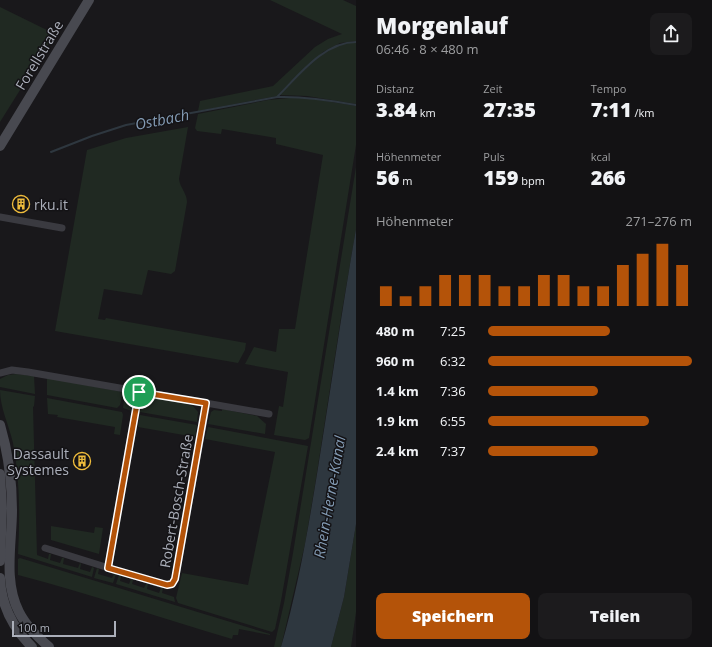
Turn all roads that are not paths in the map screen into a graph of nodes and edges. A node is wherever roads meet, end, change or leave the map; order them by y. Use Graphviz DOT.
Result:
graph roads {
  1 [pos="89,0"];
  2 [pos="0,146"];
  3 [pos="0,217"];
  4 [pos="62,228"];
  5 [pos="0,373"];
  6 [pos="139,392"];
  7 [pos="206,403"];
  8 [pos="269,414"];
  9 [pos="0,425"];
  10 [pos="0,474"];
  11 [pos="45,548"];
  12 [pos="0,561"];
  13 [pos="108,568"];
  14 [pos="0,578"];
  15 [pos="32,647"];
  16 [pos="48,647"];
  1 -- 2 [label="main road, Forellstraße"];
  3 -- 4 [label="street"];
  5 -- 6 [label="street"];
  6 -- 7 [label="street"];
  6 -- 13 [label="street"];
  7 -- 8 [label="street"];
  7 -- 13 [label="street, Robert-Bosch-Straße"];
  9 -- 16 [label="main road"];
  10 -- 12 [label="main road"];
  11 -- 13 [label="street, Robert-Bosch-Straße"];
  14 -- 15 [label="main road"];
}
